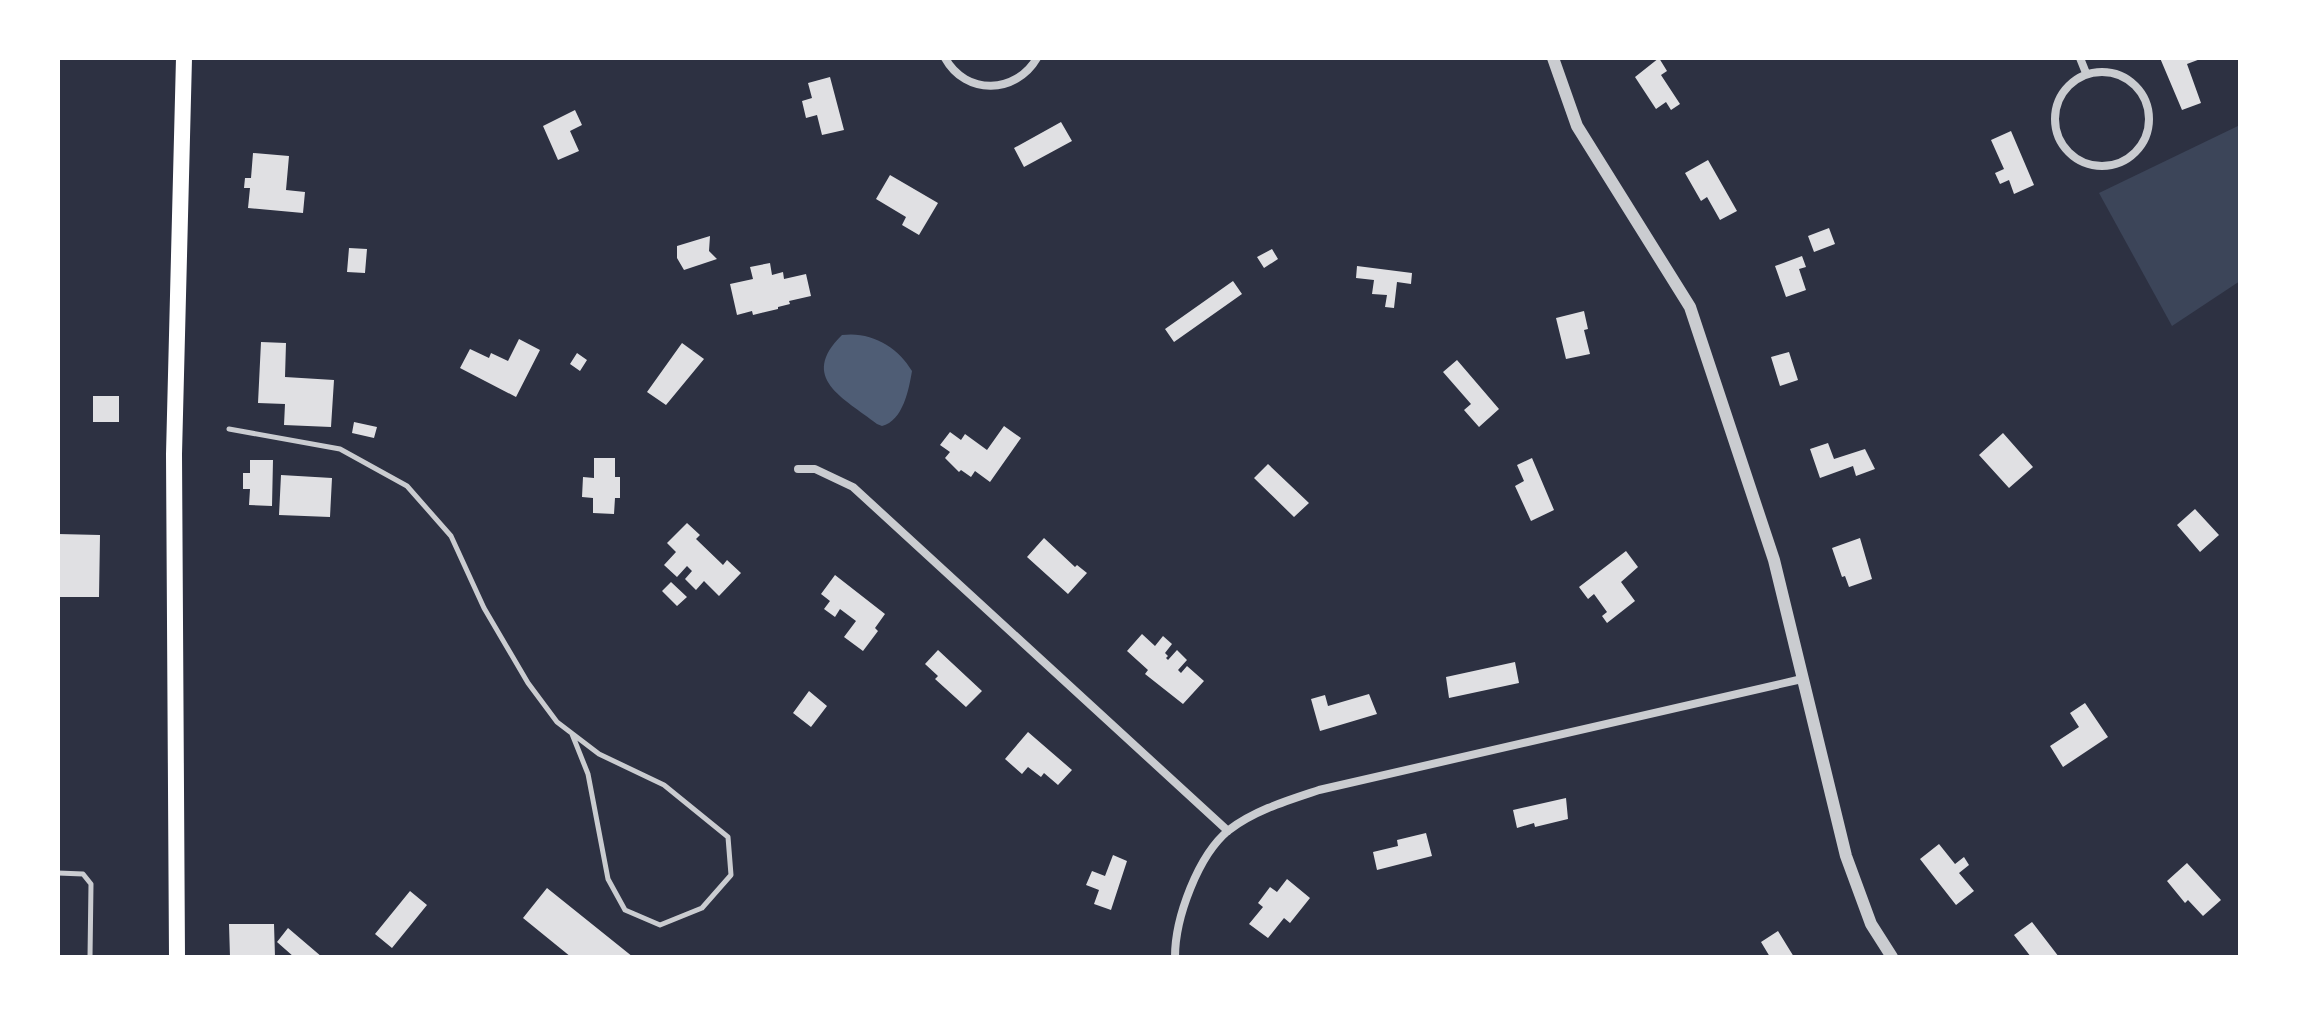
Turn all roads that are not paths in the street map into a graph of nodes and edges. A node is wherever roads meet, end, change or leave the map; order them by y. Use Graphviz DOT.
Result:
graph roads {
  1 [pos="184,58"];
  2 [pos="945,58"];
  3 [pos="1037,58"];
  4 [pos="1553,58"];
  5 [pos="2080,58"];
  6 [pos="2086,73"];
  7 [pos="229,429"];
  8 [pos="798,469"];
  9 [pos="1802,679"];
  10 [pos="572,734"];
  11 [pos="1228,831"];
  12 [pos="58,873"];
  13 [pos="90,957"];
  14 [pos="177,957"];
  15 [pos="1175,957"];
  16 [pos="1892,957"];
  1 -- 14 [label="main road"];
  2 -- 3 [label="street"];
  4 -- 9 [label="street"];
  5 -- 6 [label="street"];
  6 -- 6 [label="street"];
  7 -- 10 [label="lane"];
  8 -- 11 [label="street"];
  9 -- 11 [label="street"];
  9 -- 16 [label="street"];
  10 -- 10 [label="lane"];
  11 -- 15 [label="street"];
  12 -- 13 [label="lane"];
}
